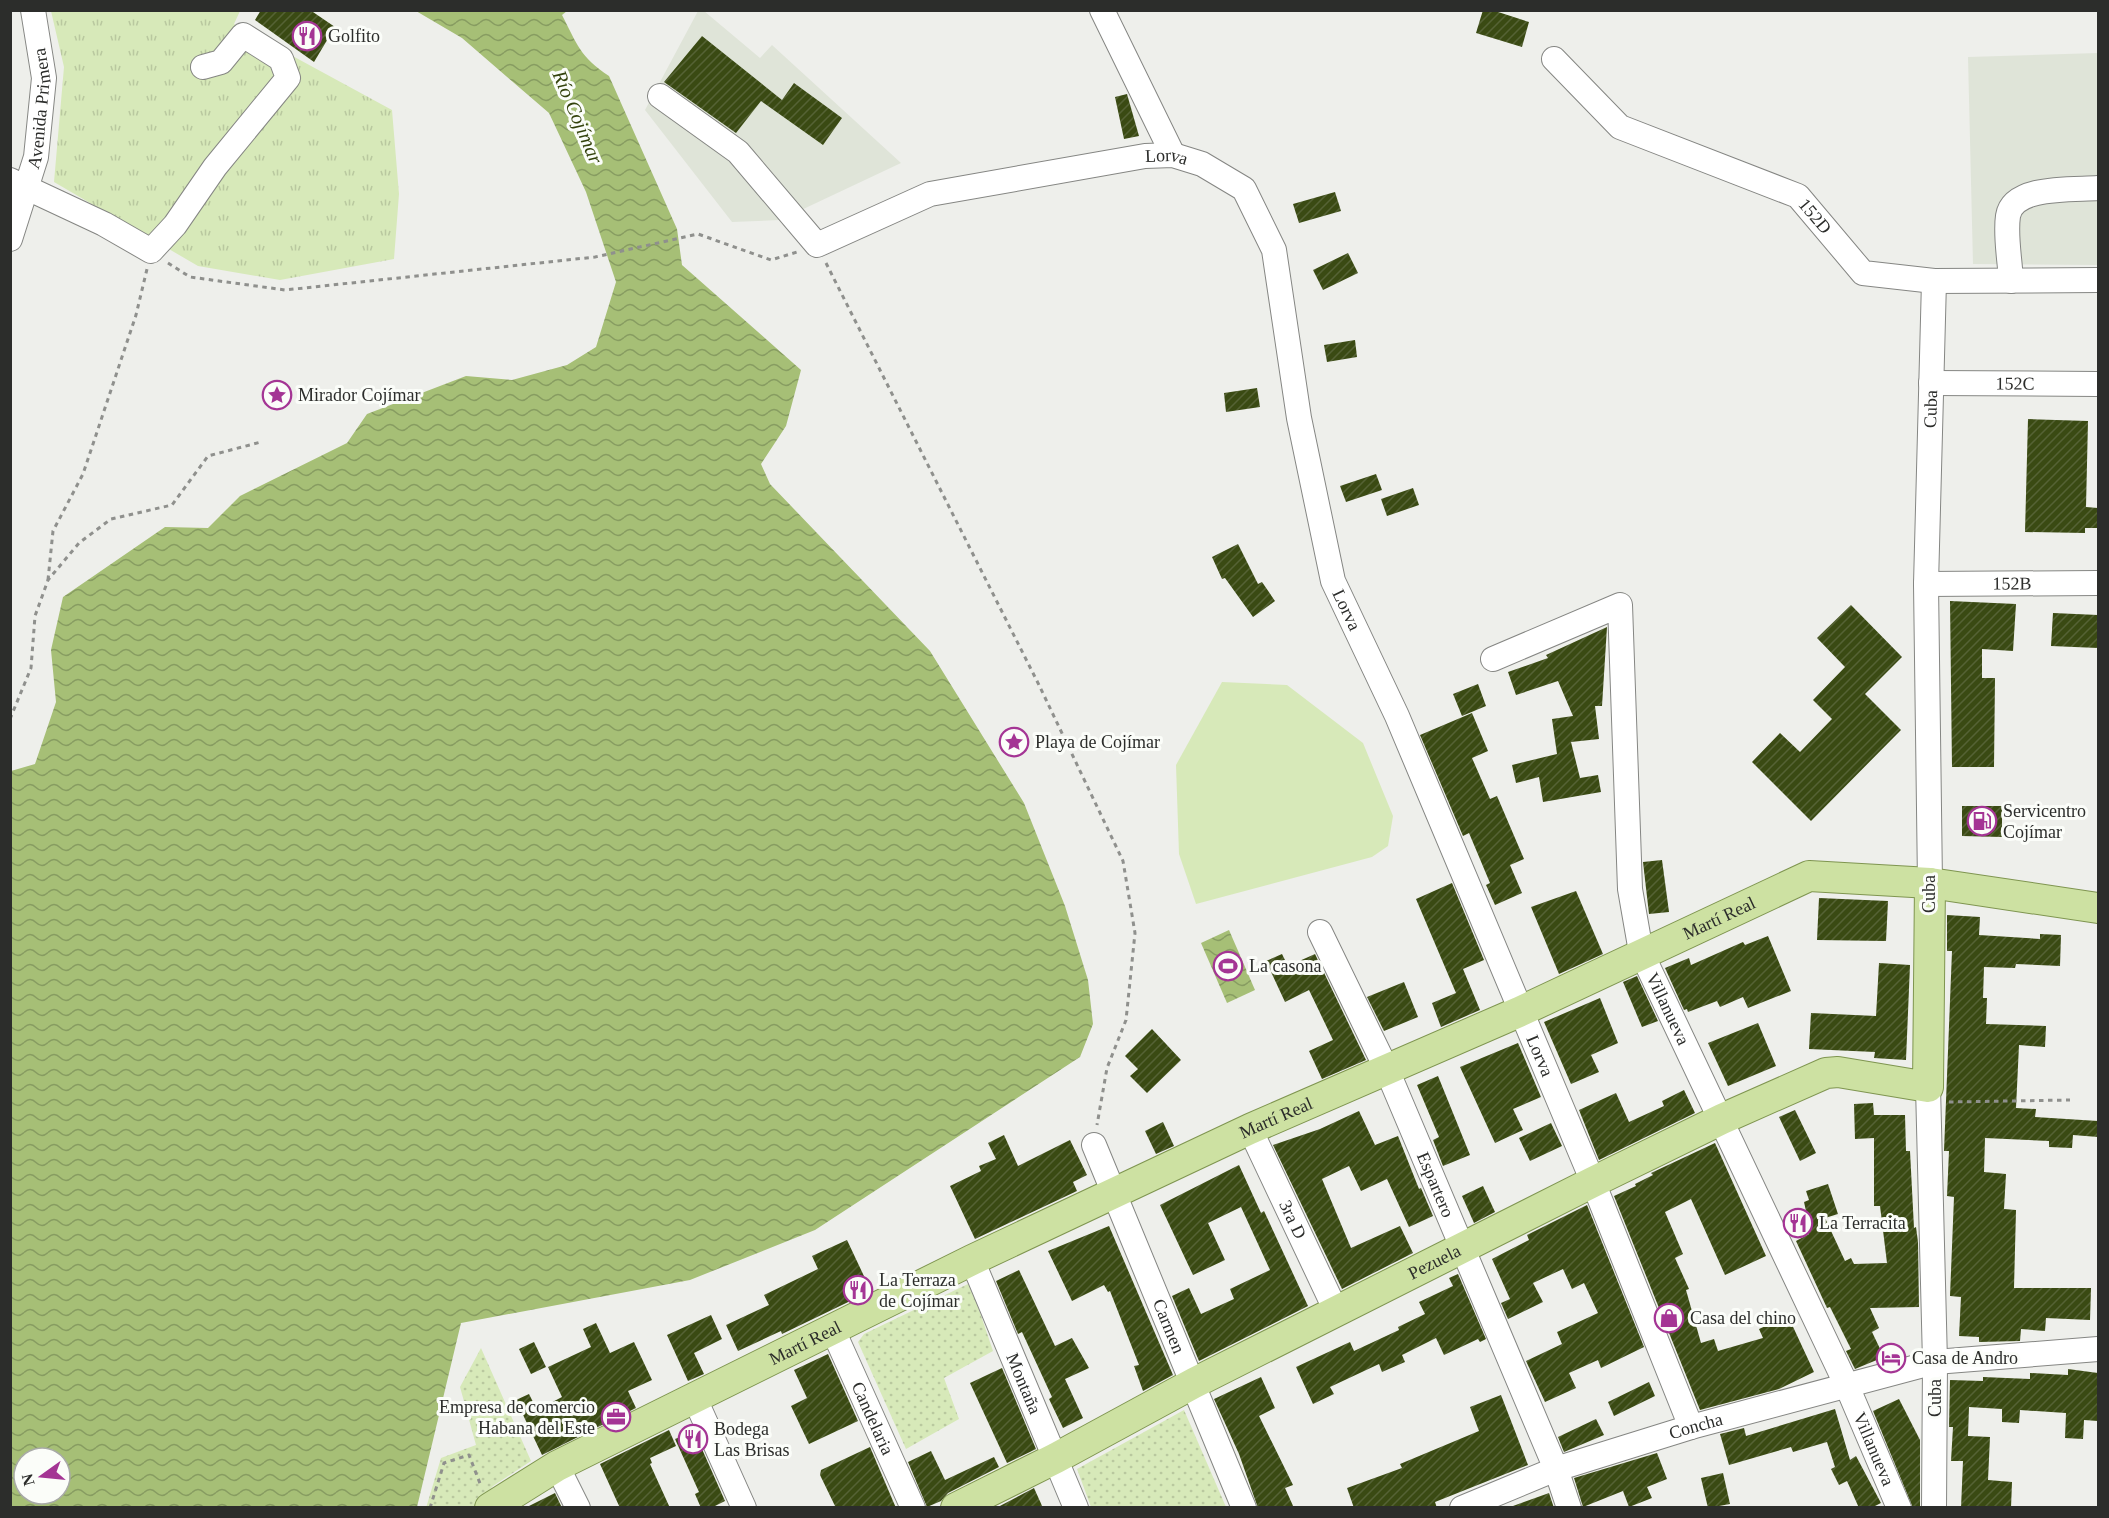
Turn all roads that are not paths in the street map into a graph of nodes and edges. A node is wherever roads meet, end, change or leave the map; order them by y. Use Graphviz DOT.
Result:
graph roads {
  1 [pos="33,10"];
  2 [pos="1102,10"];
  3 [pos="1554,59"];
  4 [pos="203,67"];
  5 [pos="660,96"];
  6 [pos="1173,155"];
  7 [pos="19,183"];
  8 [pos="2098,188"];
  9 [pos="10,239"];
  10 [pos="2098,280"];
  11 [pos="1934,281"];
  12 [pos="2010,281"];
  13 [pos="1931,383"];
  14 [pos="2098,384"];
  15 [pos="1926,584"];
  16 [pos="2098,584"];
  17 [pos="1493,659"];
  18 [pos="1930,883"];
  19 [pos="2098,908"];
  20 [pos="1320,932"];
  21 [pos="1641,952"];
  22 [pos="1519,1012"];
  23 [pos="1387,1070"];
  24 [pos="1928,1094"];
  25 [pos="1722,1119"];
  26 [pos="1250,1129"];
  27 [pos="1094,1144"];
  28 [pos="1593,1182"];
  29 [pos="1113,1193"];
  30 [pos="1463,1249"];
  31 [pos="972,1260"];
  32 [pos="1336,1311"];
  33 [pos="832,1328"];
  34 [pos="2098,1349"];
  35 [pos="1935,1362"];
  36 [pos="1194,1383"];
  37 [pos="1847,1386"];
  38 [pos="694,1399"];
  39 [pos="1691,1427"];
  40 [pos="1056,1458"];
  41 [pos="557,1466"];
  42 [pos="1556,1469"];
  43 [pos="487,1500"];
  44 [pos="578,1508"];
  45 [pos="744,1508"];
  46 [pos="913,1508"];
  47 [pos="956,1508"];
  48 [pos="1076,1508"];
  49 [pos="1244,1508"];
  50 [pos="1462,1508"];
  51 [pos="1569,1508"];
  52 [pos="1899,1508"];
  53 [pos="1934,1508"];
  1 -- 7 [label="street, Avenida Primera"];
  2 -- 6 [label="street"];
  3 -- 11 [label="street, 152D"];
  4 -- 7 [label="street"];
  5 -- 6 [label="street, Lorva"];
  6 -- 22 [label="street, Lorva"];
  7 -- 9 [label="street, Avenida Primera"];
  8 -- 12 [label="street"];
  10 -- 12 [label="street, 152D"];
  11 -- 12 [label="street, 152D"];
  11 -- 13 [label="street, Cuba"];
  13 -- 14 [label="street, 152C"];
  13 -- 15 [label="street, Cuba"];
  15 -- 16 [label="street, 152B"];
  15 -- 18 [label="street, Cuba"];
  17 -- 21 [label="street, Villanueva"];
  18 -- 19 [label="main road, Martí Real"];
  18 -- 21 [label="main road, Martí Real"];
  18 -- 24 [label="main road, Cuba"];
  20 -- 23 [label="street, Espartero"];
  21 -- 22 [label="main road, Martí Real"];
  21 -- 25 [label="street, Villanueva"];
  22 -- 23 [label="main road, Martí Real"];
  22 -- 28 [label="street, Lorva"];
  23 -- 26 [label="main road, Martí Real"];
  23 -- 30 [label="street, Espartero"];
  24 -- 25 [label="main road, Pezuela"];
  24 -- 35 [label="street, Cuba"];
  25 -- 28 [label="main road, Pezuela"];
  25 -- 37 [label="street, Villanueva"];
  26 -- 29 [label="main road, Martí Real"];
  26 -- 32 [label="street, 3ra D"];
  27 -- 29 [label="street, Carmen"];
  28 -- 30 [label="main road, Pezuela"];
  28 -- 39 [label="street, Lorva"];
  29 -- 31 [label="main road, Martí Real"];
  29 -- 36 [label="street, Carmen"];
  30 -- 32 [label="main road, Pezuela"];
  30 -- 42 [label="street, Espartero"];
  31 -- 33 [label="main road, Martí Real"];
  31 -- 40 [label="street, Montaña"];
  32 -- 36 [label="main road, Pezuela"];
  33 -- 38 [label="main road, Martí Real"];
  33 -- 46 [label="street, Candelaria"];
  34 -- 35 [label="street, Concha"];
  35 -- 37 [label="street, Concha"];
  35 -- 53 [label="street, Cuba"];
  36 -- 40 [label="main road, Pezuela"];
  36 -- 49 [label="street, Carmen"];
  37 -- 39 [label="street, Concha"];
  37 -- 52 [label="street, Villanueva"];
  38 -- 41 [label="main road, Martí Real"];
  38 -- 45 [label="street"];
  39 -- 42 [label="street, Concha"];
  40 -- 47 [label="main road, Pezuela"];
  40 -- 48 [label="street, Montaña"];
  41 -- 43 [label="main road, Martí Real"];
  41 -- 44 [label="street"];
  42 -- 50 [label="street, Concha"];
  42 -- 51 [label="street, Espartero"];
}
